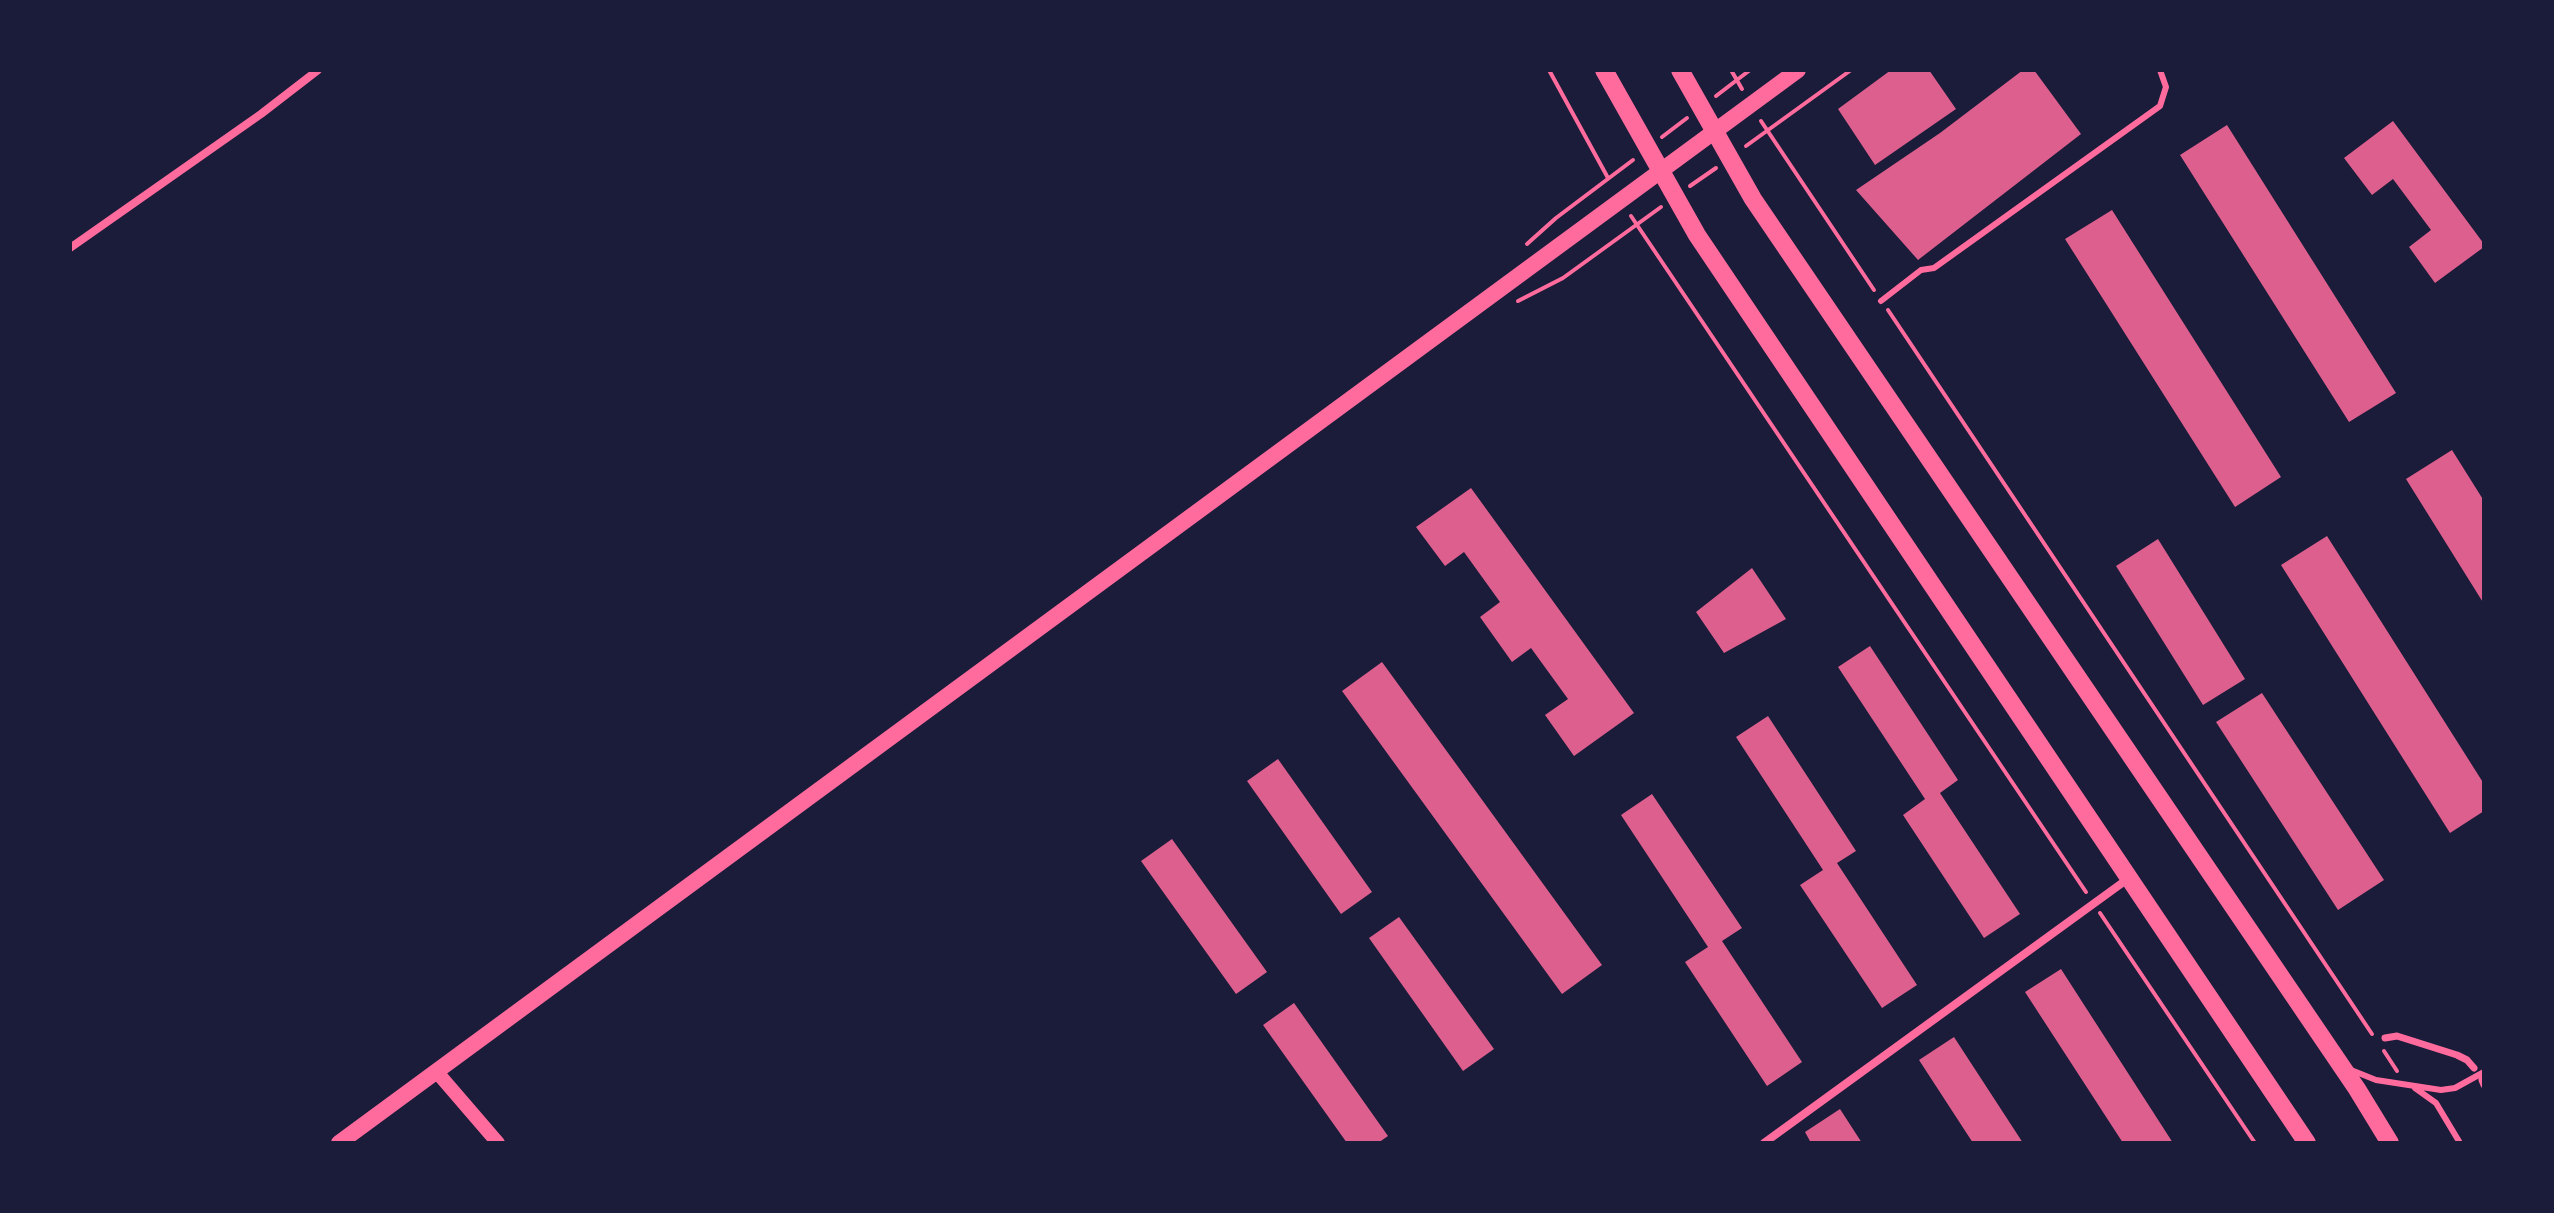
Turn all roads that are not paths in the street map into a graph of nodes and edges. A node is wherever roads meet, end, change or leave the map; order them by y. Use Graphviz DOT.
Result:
graph roads {
  1 [pos="318,70"];
  2 [pos="1604,70"];
  3 [pos="1680,70"];
  4 [pos="1798,70"];
  5 [pos="2160,70"];
  6 [pos="1714,132"];
  7 [pos="1660,172"];
  8 [pos="70,248"];
  9 [pos="1881,301"];
  10 [pos="2129,878"];
  11 [pos="2321,1036"];
  12 [pos="2385,1038"];
  13 [pos="2474,1068"];
  14 [pos="436,1071"];
  15 [pos="2483,1079"];
  16 [pos="2406,1085"];
  17 [pos="2305,1138"];
  18 [pos="339,1143"];
  19 [pos="498,1143"];
  20 [pos="1764,1143"];
  21 [pos="2390,1143"];
  22 [pos="2460,1143"];
  1 -- 8 [label="street"];
  2 -- 7 [label="main road"];
  3 -- 6 [label="main road"];
  4 -- 6 [label="main road"];
  5 -- 9 [label="lane"];
  6 -- 7 [label="main road"];
  6 -- 11 [label="main road"];
  7 -- 10 [label="main road"];
  7 -- 14 [label="main road"];
  10 -- 17 [label="main road"];
  10 -- 20 [label="street"];
  11 -- 16 [label="lane"];
  11 -- 21 [label="main road"];
  12 -- 13 [label="street"];
  14 -- 18 [label="main road"];
  14 -- 19 [label="street"];
  15 -- 16 [label="lane"];
  16 -- 22 [label="lane"];
}
